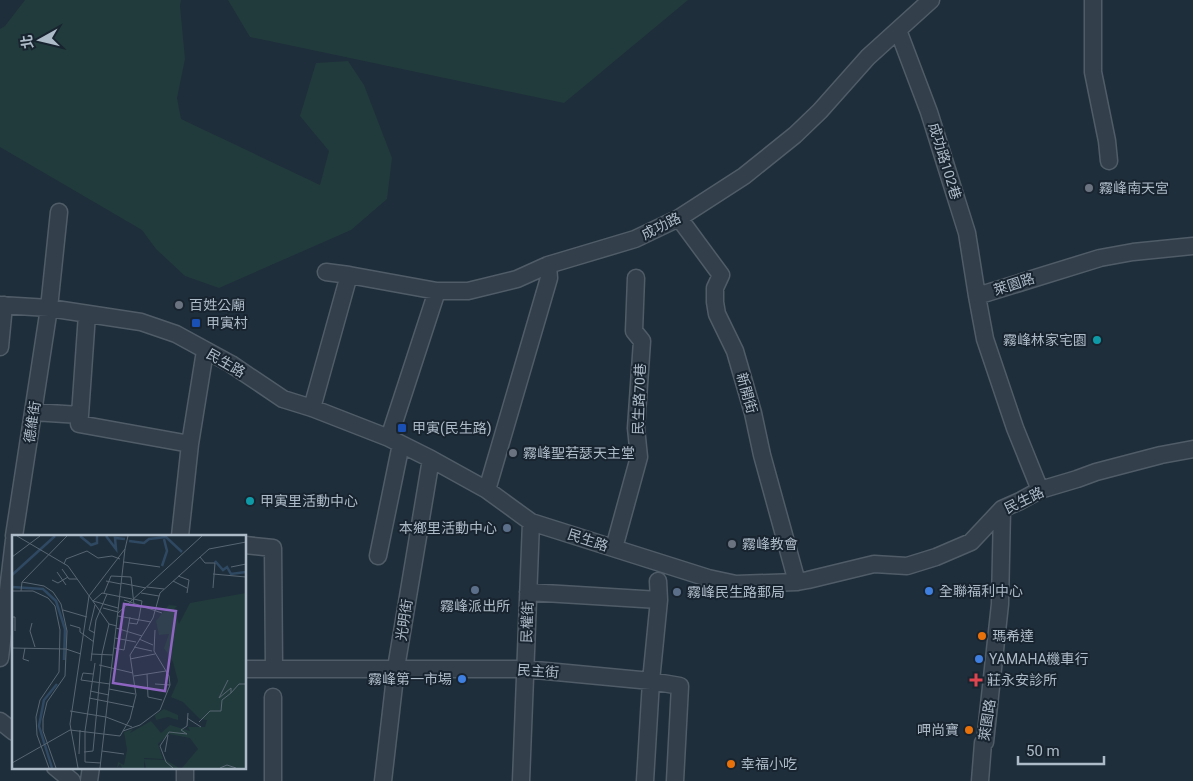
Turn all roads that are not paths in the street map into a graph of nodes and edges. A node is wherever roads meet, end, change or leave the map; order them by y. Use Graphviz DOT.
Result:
graph roads {
  1 [pos="931,0"];
  2 [pos="1094,0"];
  3 [pos="898,30"];
  4 [pos="1109,161"];
  5 [pos="59,212"];
  6 [pos="679,218"];
  7 [pos="1193,246"];
  8 [pos="548,265"];
  9 [pos="326,272"];
  10 [pos="349,275"];
  11 [pos="636,278"];
  12 [pos="437,291"];
  13 [pos="977,296"];
  14 [pos="2,305"];
  15 [pos="49,308"];
  16 [pos="87,314"];
  17 [pos="0,347"];
  18 [pos="205,351"];
  19 [pos="312,408"];
  20 [pos="33,412"];
  21 [pos="80,416"];
  22 [pos="395,441"];
  23 [pos="190,444"];
  24 [pos="1193,449"];
  25 [pos="431,459"];
  26 [pos="487,490"];
  27 [pos="1040,490"];
  28 [pos="1002,509"];
  29 [pos="531,522"];
  30 [pos="14,535"];
  31 [pos="180,535"];
  32 [pos="246,545"];
  33 [pos="614,548"];
  34 [pos="12,553"];
  35 [pos="378,556"];
  36 [pos="658,581"];
  37 [pos="796,582"];
  38 [pos="528,592"];
  39 [pos="659,600"];
  40 [pos="1,637"];
  41 [pos="0,658"];
  42 [pos="274,668"];
  43 [pos="396,668"];
  44 [pos="246,669"];
  45 [pos="525,669"];
  46 [pos="651,681"];
  47 [pos="273,698"];
  48 [pos="0,721"];
  49 [pos="12,730"];
  50 [pos="56,768"];
  51 [pos="91,768"];
  52 [pos="185,768"];
  53 [pos="72,781"];
  54 [pos="89,781"];
  55 [pos="185,781"];
  56 [pos="273,781"];
  57 [pos="383,781"];
  58 [pos="521,781"];
  59 [pos="645,781"];
  60 [pos="675,781"];
  61 [pos="980,781"];
  1 -- 3 [label="street, 成功路"];
  2 -- 4 [label="street"];
  3 -- 6 [label="street, 成功路"];
  3 -- 13 [label="street, 成功路102巷"];
  5 -- 15 [label="street, 德維街"];
  6 -- 8 [label="street, 成功路"];
  6 -- 37 [label="street, 新開街"];
  7 -- 13 [label="street, 萊園路"];
  8 -- 12 [label="street, 成功路"];
  8 -- 26 [label="street"];
  9 -- 10 [label="street, 成功路"];
  10 -- 12 [label="street, 成功路"];
  10 -- 19 [label="street"];
  11 -- 33 [label="street, 民生路70巷"];
  12 -- 22 [label="street"];
  13 -- 27 [label="street, 萊園路"];
  14 -- 15 [label="street, 民生路"];
  14 -- 17 [label="street"];
  15 -- 16 [label="street, 民生路"];
  15 -- 20 [label="street, 德維街"];
  16 -- 18 [label="street, 民生路"];
  16 -- 21 [label="street"];
  18 -- 19 [label="street, 民生路"];
  18 -- 23 [label="street"];
  19 -- 22 [label="street, 民生路"];
  20 -- 21 [label="street"];
  20 -- 30 [label="street, 德維街"];
  21 -- 23 [label="street"];
  22 -- 25 [label="street, 民生路"];
  22 -- 35 [label="street"];
  23 -- 31 [label="street"];
  24 -- 27 [label="street, 民生路"];
  25 -- 26 [label="street, 民生路"];
  25 -- 43 [label="street, 光明街"];
  26 -- 29 [label="street, 民生路"];
  27 -- 28 [label="street, 民生路"];
  28 -- 37 [label="street, 民生路"];
  28 -- 61 [label="street, 萊園路"];
  29 -- 33 [label="street, 民生路"];
  29 -- 38 [label="street, 民權街"];
  32 -- 42 [label="street"];
  33 -- 37 [label="street, 民生路"];
  34 -- 40 [label="street, 德維街"];
  36 -- 39 [label="street"];
  38 -- 39 [label="street"];
  38 -- 45 [label="street, 民權街"];
  39 -- 46 [label="street"];
  40 -- 41 [label="street, 德維街"];
  42 -- 43 [label="street, 民主街"];
  42 -- 44 [label="street, 民主街"];
  43 -- 45 [label="street, 民主街"];
  43 -- 57 [label="street, 光明街"];
  45 -- 46 [label="street, 民主街"];
  45 -- 58 [label="street, 民權街"];
  46 -- 59 [label="street"];
  46 -- 60 [label="street, 民主街"];
  47 -- 56 [label="street"];
  48 -- 49 [label="street"];
  50 -- 53 [label="street"];
  51 -- 54 [label="street"];
  52 -- 55 [label="street"];
}
